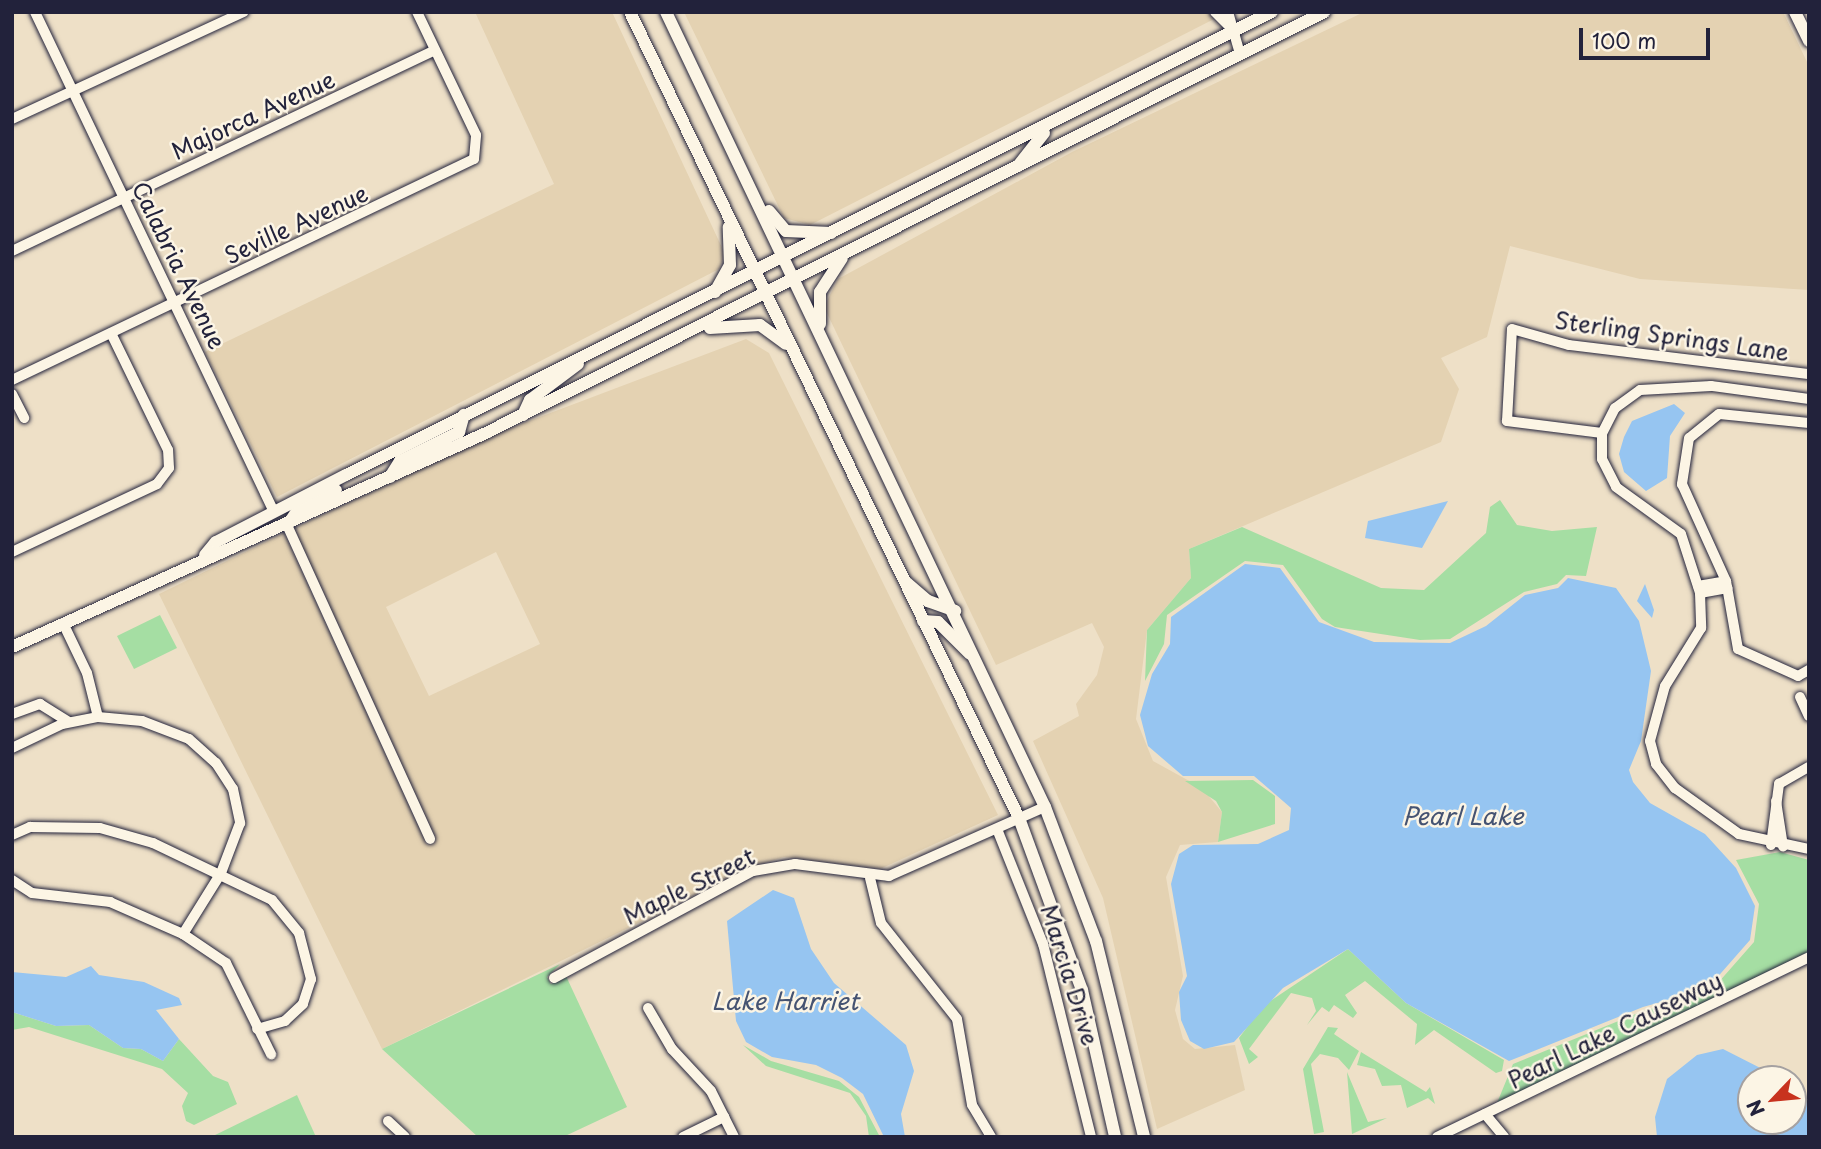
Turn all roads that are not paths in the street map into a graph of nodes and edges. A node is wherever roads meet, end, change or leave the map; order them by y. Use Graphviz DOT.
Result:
graph roads {
  1 [pos="35,12"];
  2 [pos="244,12"];
  3 [pos="417,12"];
  4 [pos="630,12"];
  5 [pos="666,12"];
  6 [pos="1215,12"];
  7 [pos="1228,12"];
  8 [pos="1272,12"];
  9 [pos="1324,12"];
  10 [pos="1795,12"];
  11 [pos="1229,28"];
  12 [pos="1809,41"];
  13 [pos="435,50"];
  14 [pos="1239,50"];
  15 [pos="74,92"];
  16 [pos="12,119"];
  17 [pos="1055,123"];
  18 [pos="1018,166"];
  19 [pos="747,179"];
  20 [pos="125,198"];
  21 [pos="726,213"];
  22 [pos="834,233"];
  23 [pos="12,251"];
  24 [pos="844,256"];
  25 [pos="784,259"];
  26 [pos="756,273"];
  27 [pos="794,281"];
  28 [pos="715,293"];
  29 [pos="766,295"];
  30 [pos="176,303"];
  31 [pos="699,329"];
  32 [pos="820,332"];
  33 [pos="111,334"];
  34 [pos="792,349"];
  35 [pos="588,355"];
  36 [pos="1809,374"];
  37 [pos="12,380"];
  38 [pos="12,394"];
  39 [pos="1809,399"];
  40 [pos="464,415"];
  41 [pos="523,415"];
  42 [pos="24,418"];
  43 [pos="1809,423"];
  44 [pos="1598,433"];
  45 [pos="360,468"];
  46 [pos="390,477"];
  47 [pos="274,512"];
  48 [pos="287,525"];
  49 [pos="233,550"];
  50 [pos="12,552"];
  51 [pos="205,555"];
  52 [pos="902,578"];
  53 [pos="1727,584"];
  54 [pos="1699,590"];
  55 [pos="955,611"];
  56 [pos="923,621"];
  57 [pos="63,622"];
  58 [pos="12,647"];
  59 [pos="982,668"];
  60 [pos="1809,670"];
  61 [pos="1800,697"];
  62 [pos="12,714"];
  63 [pos="1809,716"];
  64 [pos="98,717"];
  65 [pos="69,722"];
  66 [pos="12,748"];
  67 [pos="1808,771"];
  68 [pos="1776,801"];
  69 [pos="1045,807"];
  70 [pos="1019,818"];
  71 [pos="997,829"];
  72 [pos="12,835"];
  73 [pos="430,839"];
  74 [pos="1771,845"];
  75 [pos="1783,846"];
  76 [pos="1809,849"];
  77 [pos="221,873"];
  78 [pos="870,878"];
  79 [pos="12,880"];
  80 [pos="183,934"];
  81 [pos="1809,957"];
  82 [pos="554,978"];
  83 [pos="648,1008"];
  84 [pos="257,1029"];
  85 [pos="271,1054"];
  86 [pos="1485,1114"];
  87 [pos="724,1117"];
  88 [pos="388,1121"];
  89 [pos="405,1137"];
  90 [pos="683,1137"];
  91 [pos="734,1137"];
  92 [pos="991,1137"];
  93 [pos="1091,1137"];
  94 [pos="1115,1137"];
  95 [pos="1144,1137"];
  96 [pos="1437,1137"];
  97 [pos="1504,1137"];
  1 -- 15 [label="street, Calabria Avenue"];
  2 -- 15 [label="street"];
  3 -- 13 [label="street"];
  4 -- 21 [label="main road"];
  5 -- 19 [label="main road"];
  6 -- 11 [label="street"];
  7 -- 11 [label="street"];
  8 -- 11 [label="main road"];
  9 -- 14 [label="main road"];
  10 -- 12 [label="main road"];
  11 -- 14 [label="street"];
  11 -- 17 [label="main road"];
  13 -- 20 [label="street, Majorca Avenue"];
  13 -- 30 [label="street, Seville Avenue"];
  14 -- 18 [label="main road"];
  15 -- 16 [label="street"];
  15 -- 20 [label="street, Calabria Avenue"];
  17 -- 18 [label="main road"];
  17 -- 22 [label="main road"];
  18 -- 24 [label="main road"];
  19 -- 22 [label="main road"];
  19 -- 25 [label="main road"];
  20 -- 23 [label="street, Majorca Avenue"];
  20 -- 30 [label="street, Calabria Avenue"];
  21 -- 26 [label="main road"];
  21 -- 28 [label="main road"];
  22 -- 25 [label="main road"];
  24 -- 27 [label="main road"];
  24 -- 32 [label="main road"];
  25 -- 26 [label="main road"];
  25 -- 27 [label="main road"];
  26 -- 28 [label="main road"];
  26 -- 29 [label="main road"];
  27 -- 29 [label="main road"];
  27 -- 32 [label="main road"];
  28 -- 35 [label="main road"];
  29 -- 31 [label="main road"];
  29 -- 34 [label="main road"];
  30 -- 33 [label="street, Seville Avenue"];
  30 -- 47 [label="street, Calabria Avenue"];
  31 -- 34 [label="main road"];
  31 -- 41 [label="main road"];
  32 -- 55 [label="main road"];
  33 -- 37 [label="street, Seville Avenue"];
  33 -- 50 [label="street"];
  34 -- 52 [label="main road"];
  35 -- 40 [label="main road"];
  35 -- 41 [label="main road"];
  36 -- 44 [label="street, Sterling Springs Lane"];
  38 -- 42 [label="street"];
  39 -- 44 [label="street"];
  40 -- 45 [label="main road"];
  40 -- 46 [label="main road"];
  41 -- 46 [label="main road"];
  43 -- 53 [label="street"];
  44 -- 54 [label="street"];
  45 -- 47 [label="main road"];
  45 -- 48 [label="main road"];
  46 -- 48 [label="main road"];
  47 -- 49 [label="main road"];
  47 -- 51 [label="main road"];
  48 -- 49 [label="main road"];
  48 -- 73 [label="street"];
  49 -- 51 [label="main road"];
  51 -- 57 [label="main road"];
  52 -- 55 [label="main road"];
  52 -- 56 [label="main road"];
  53 -- 54 [label="street"];
  53 -- 60 [label="street"];
  54 -- 74 [label="street"];
  55 -- 59 [label="main road"];
  56 -- 59 [label="main road"];
  56 -- 70 [label="main road"];
  57 -- 58 [label="main road"];
  57 -- 64 [label="street"];
  59 -- 69 [label="main road"];
  61 -- 63 [label="street"];
  62 -- 65 [label="street"];
  64 -- 65 [label="street"];
  64 -- 77 [label="street"];
  65 -- 66 [label="street"];
  67 -- 68 [label="street"];
  68 -- 74 [label="street"];
  68 -- 75 [label="street"];
  69 -- 70 [label="street, Maple Street"];
  69 -- 95 [label="main road"];
  70 -- 71 [label="street, Maple Street"];
  70 -- 94 [label="main road"];
  71 -- 78 [label="street, Maple Street"];
  71 -- 93 [label="street, Marcia Drive"];
  72 -- 77 [label="street"];
  74 -- 75 [label="street"];
  75 -- 76 [label="street"];
  77 -- 80 [label="street"];
  77 -- 84 [label="street"];
  78 -- 82 [label="street, Maple Street"];
  78 -- 92 [label="street"];
  79 -- 80 [label="street"];
  80 -- 84 [label="street"];
  81 -- 86 [label="street, Pearl Lake Causeway"];
  83 -- 87 [label="street"];
  84 -- 85 [label="street"];
  86 -- 96 [label="street, Pearl Lake Causeway"];
  86 -- 97 [label="street"];
  87 -- 90 [label="street"];
  87 -- 91 [label="street"];
  88 -- 89 [label="street"];
}
